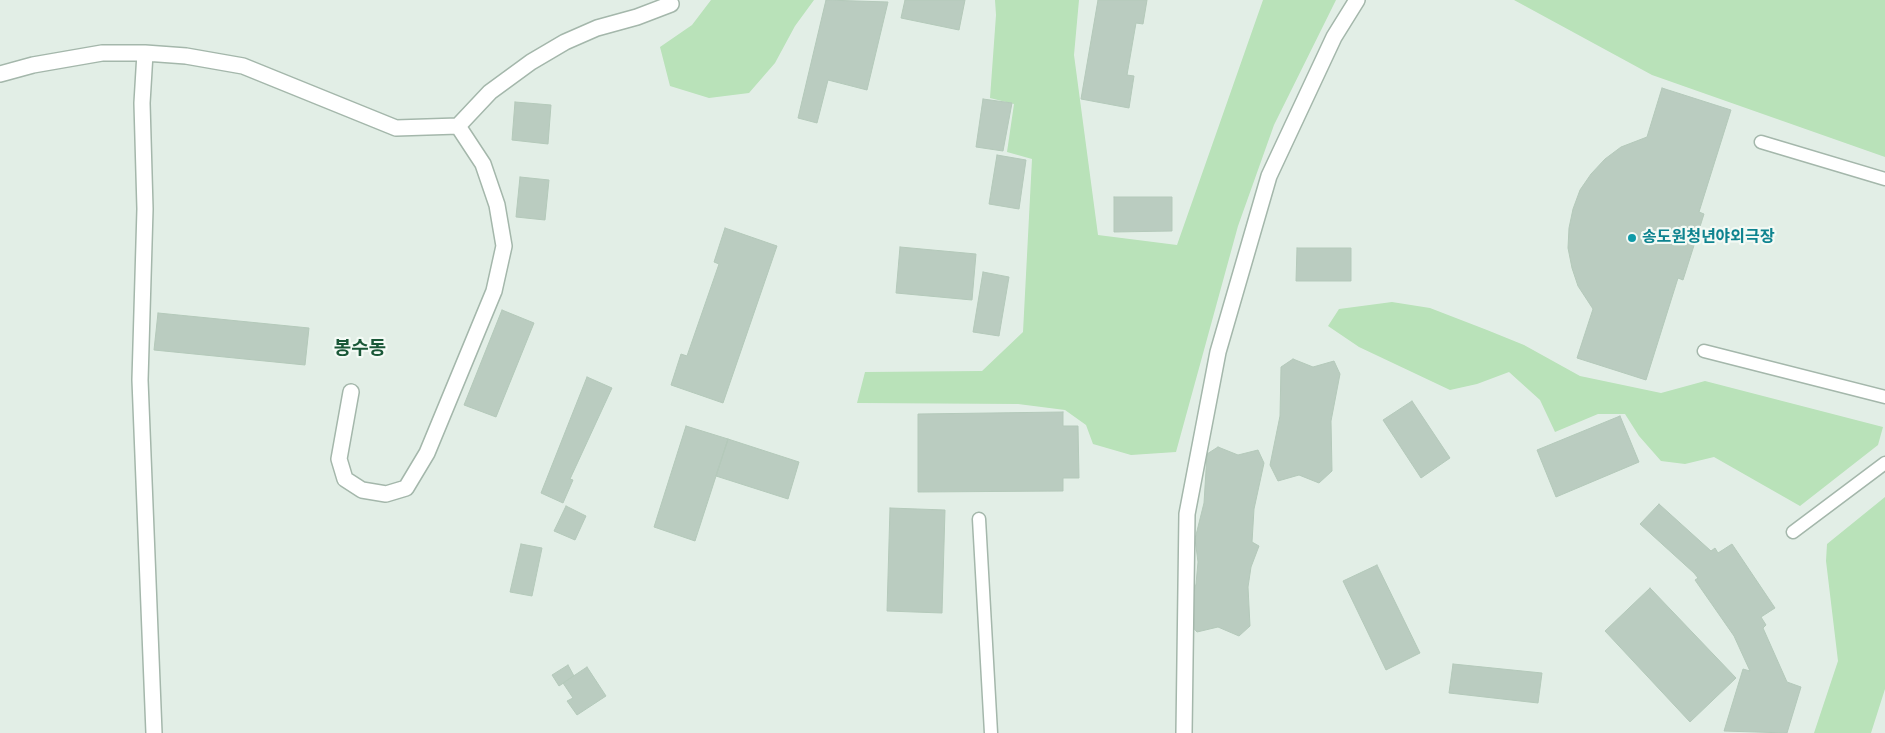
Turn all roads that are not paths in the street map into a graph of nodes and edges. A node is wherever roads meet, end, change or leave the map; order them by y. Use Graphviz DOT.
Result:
graph roads {
  1 [pos="1357,0"];
  2 [pos="671,4"];
  3 [pos="145,53"];
  4 [pos="0,74"];
  5 [pos="458,126"];
  6 [pos="1761,142"];
  7 [pos="1885,179"];
  8 [pos="1704,351"];
  9 [pos="351,392"];
  10 [pos="1885,398"];
  11 [pos="1885,462"];
  12 [pos="979,519"];
  13 [pos="1793,532"];
  14 [pos="154,733"];
  15 [pos="991,733"];
  16 [pos="1184,733"];
  1 -- 16 [label="street"];
  2 -- 5 [label="street"];
  3 -- 4 [label="street"];
  3 -- 5 [label="street"];
  3 -- 14 [label="street"];
  5 -- 9 [label="street"];
  6 -- 7 [label="lane"];
  8 -- 10 [label="lane"];
  11 -- 13 [label="lane"];
  12 -- 15 [label="lane"];
}
